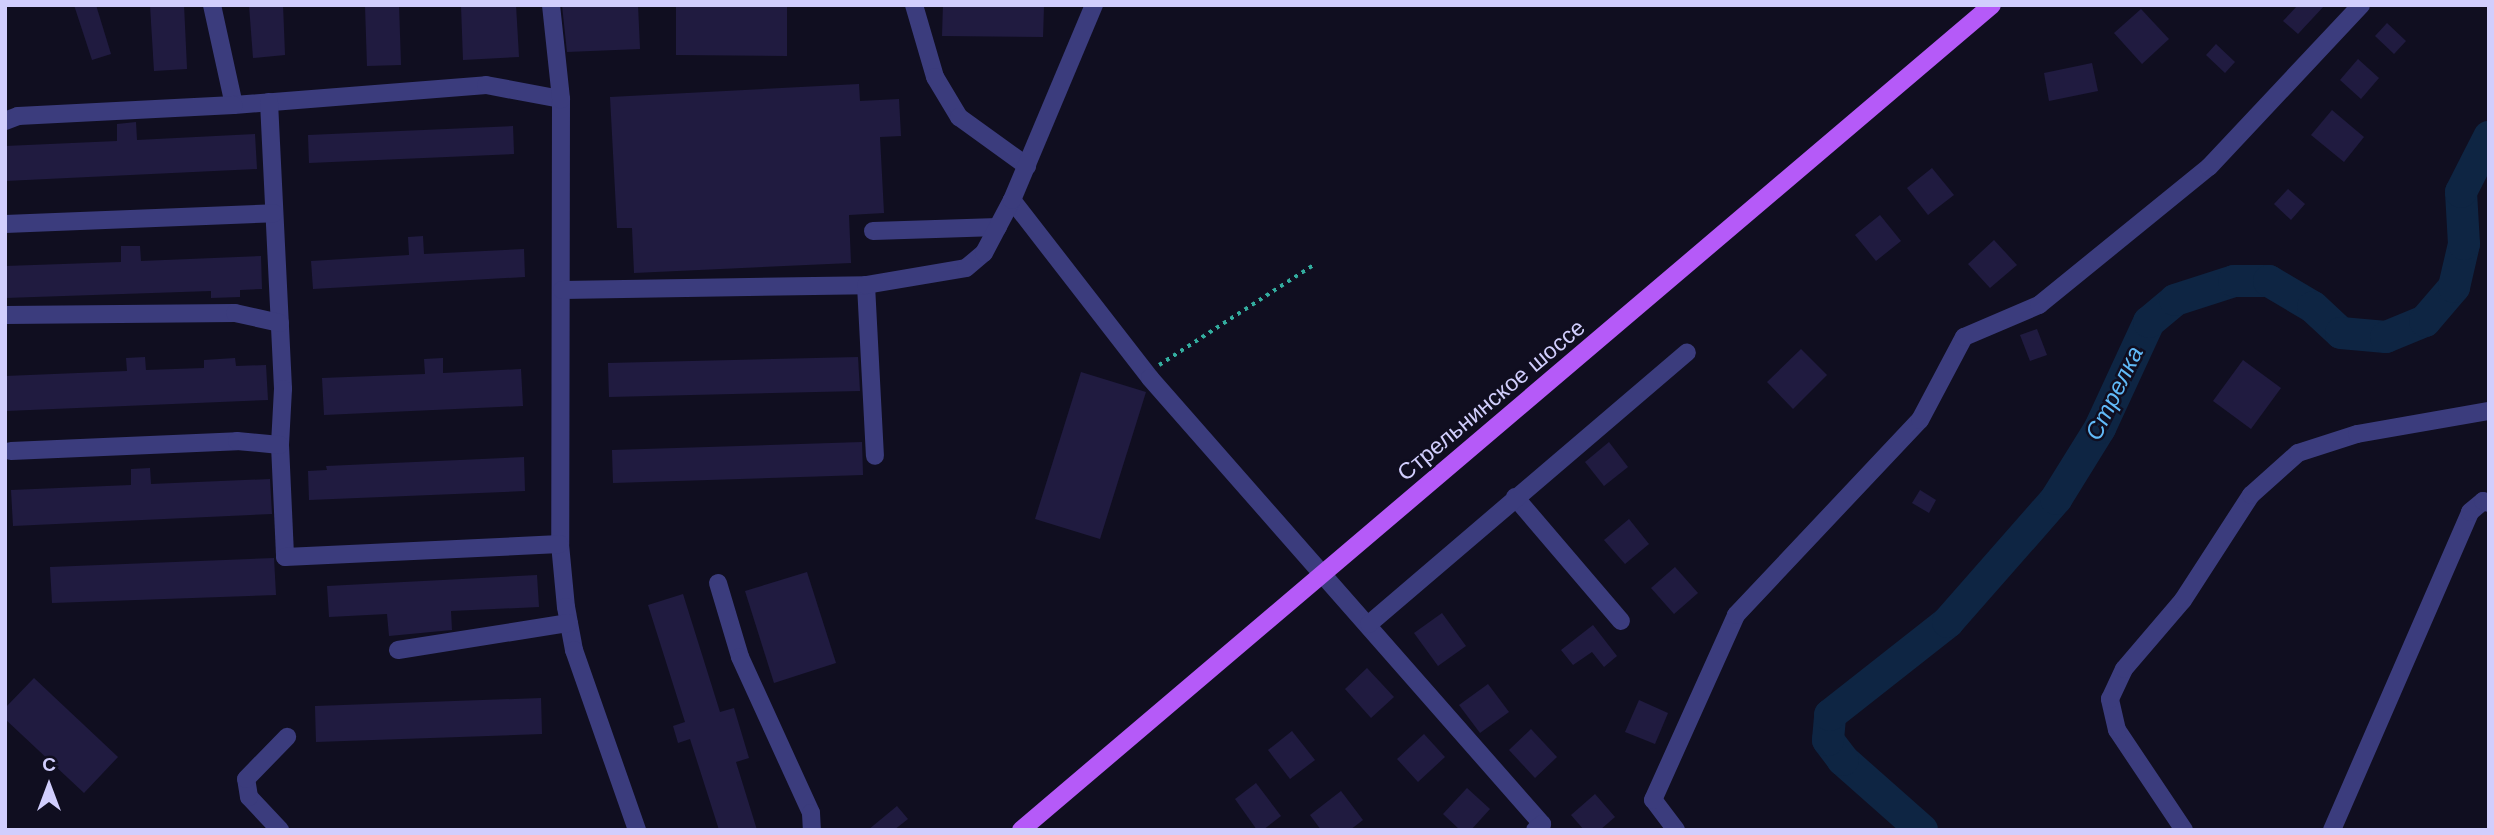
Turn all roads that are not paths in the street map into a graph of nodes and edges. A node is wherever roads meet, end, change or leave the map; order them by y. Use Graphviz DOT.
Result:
graph roads {
  1 [pos="212,5"];
  2 [pos="551,5"];
  3 [pos="914,5"];
  4 [pos="1094,5"];
  5 [pos="1992,5"];
  6 [pos="2361,5"];
  7 [pos="561,99"];
  8 [pos="269,103"];
  9 [pos="234,105"];
  10 [pos="5,121"];
  11 [pos="1027,166"];
  12 [pos="1012,200"];
  13 [pos="274,213"];
  14 [pos="5,223"];
  15 [pos="998,227"];
  16 [pos="873,231"];
  17 [pos="866,285"];
  18 [pos="562,290"];
  19 [pos="5,314"];
  20 [pos="280,323"];
  21 [pos="1687,352"];
  22 [pos="2489,411"];
  23 [pos="280,445"];
  24 [pos="11,451"];
  25 [pos="875,456"];
  26 [pos="1515,497"];
  27 [pos="2489,503"];
  28 [pos="560,544"];
  29 [pos="1325,573"];
  30 [pos="719,583"];
  31 [pos="1621,621"];
  32 [pos="569,623"];
  33 [pos="1369,624"];
  34 [pos="398,650"];
  35 [pos="286,737"];
  36 [pos="280,830"];
  37 [pos="637,830"];
  38 [pos="812,830"];
  39 [pos="1021,830"];
  40 [pos="1535,830"];
  41 [pos="1676,830"];
  42 [pos="2184,830"];
  43 [pos="2332,830"];
  1 -- 9 [label="street"];
  2 -- 7 [label="street"];
  3 -- 11 [label="street"];
  4 -- 11 [label="street"];
  5 -- 29 [label="main road, Стрельнинское шоссе"];
  6 -- 41 [label="street"];
  7 -- 8 [label="street"];
  7 -- 18 [label="street"];
  8 -- 9 [label="street"];
  8 -- 13 [label="street"];
  9 -- 10 [label="street"];
  11 -- 12 [label="street"];
  12 -- 15 [label="street"];
  12 -- 29 [label="street"];
  13 -- 14 [label="street"];
  13 -- 20 [label="street"];
  15 -- 16 [label="street"];
  15 -- 17 [label="street"];
  17 -- 18 [label="street"];
  17 -- 25 [label="street"];
  18 -- 28 [label="street"];
  19 -- 20 [label="street"];
  20 -- 23 [label="street"];
  21 -- 26 [label="street"];
  22 -- 42 [label="street"];
  23 -- 24 [label="street"];
  23 -- 28 [label="street"];
  26 -- 31 [label="street"];
  26 -- 33 [label="street"];
  27 -- 43 [label="street"];
  28 -- 32 [label="street"];
  29 -- 33 [label="street"];
  29 -- 39 [label="main road, Стрельнинское шоссе"];
  30 -- 38 [label="street"];
  32 -- 34 [label="street"];
  32 -- 37 [label="street"];
  33 -- 40 [label="street"];
  35 -- 36 [label="street"];
}
